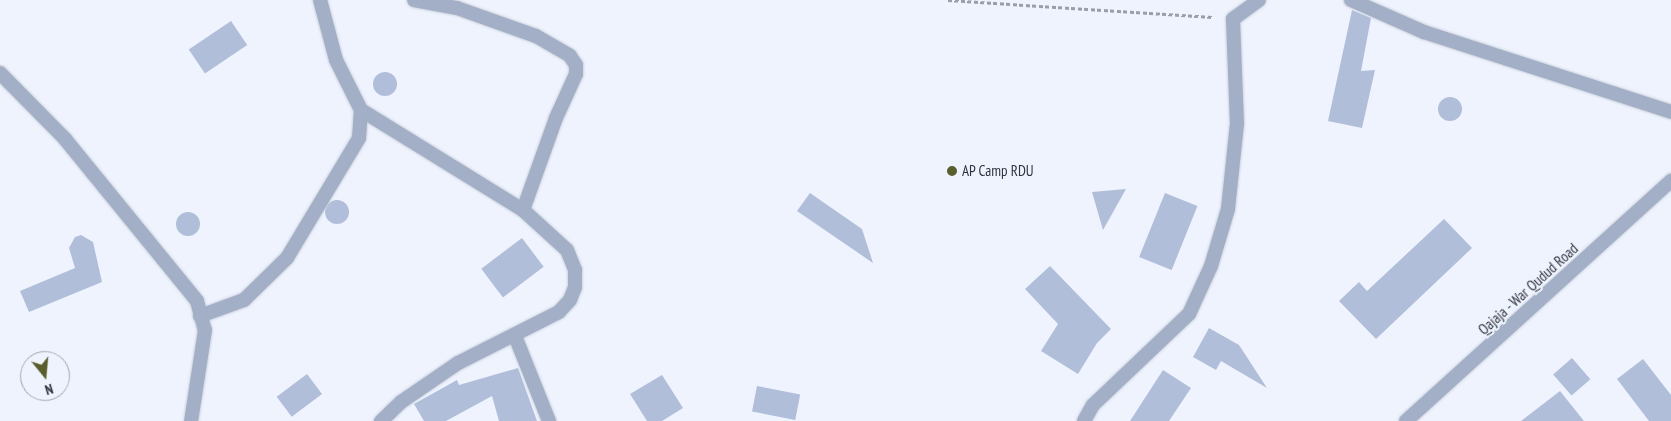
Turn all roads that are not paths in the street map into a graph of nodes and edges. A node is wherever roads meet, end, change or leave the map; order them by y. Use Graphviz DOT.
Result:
graph roads {
  1 [pos="320,0"];
  2 [pos="414,0"];
  3 [pos="1259,0"];
  4 [pos="1352,0"];
  5 [pos="0,73"];
  6 [pos="361,110"];
  7 [pos="1671,112"];
  8 [pos="1671,181"];
  9 [pos="523,210"];
  10 [pos="200,316"];
  11 [pos="515,336"];
  12 [pos="191,421"];
  13 [pos="381,421"];
  14 [pos="549,421"];
  15 [pos="1084,421"];
  16 [pos="1406,421"];
  1 -- 6 [label="street"];
  2 -- 9 [label="street"];
  3 -- 15 [label="street"];
  4 -- 7 [label="street"];
  5 -- 10 [label="street"];
  6 -- 9 [label="street"];
  6 -- 10 [label="street"];
  8 -- 16 [label="street, Qajaja - War Qudud Road"];
  9 -- 11 [label="street"];
  10 -- 12 [label="street"];
  11 -- 13 [label="street"];
  11 -- 14 [label="street"];
}
